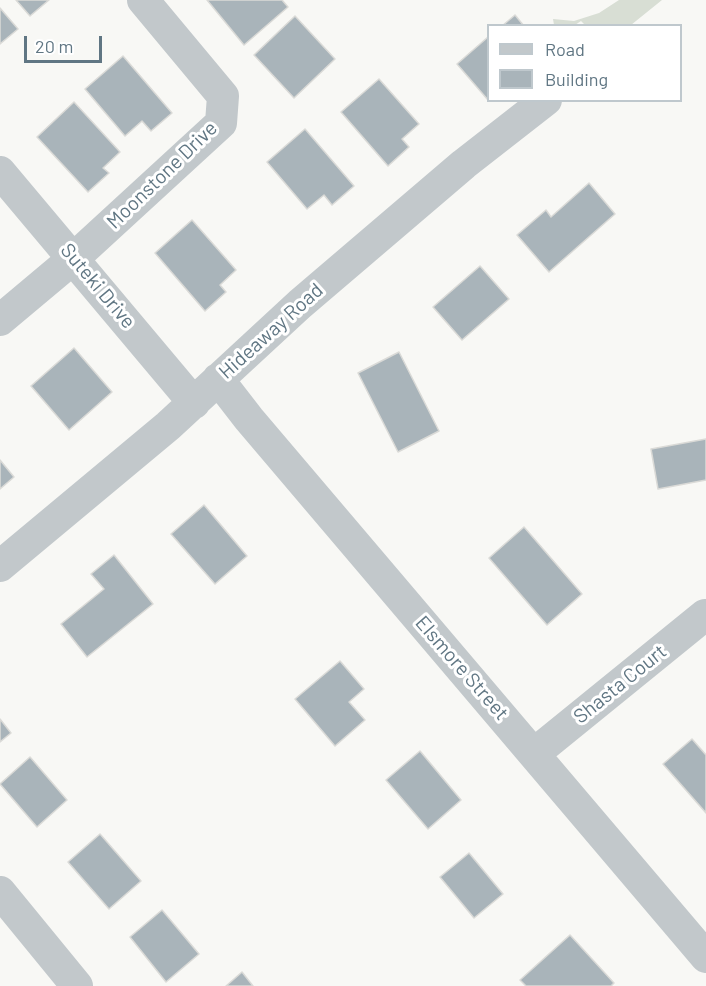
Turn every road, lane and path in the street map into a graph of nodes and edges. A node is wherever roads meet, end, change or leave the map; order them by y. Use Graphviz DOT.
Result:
graph roads {
  1 [pos="142,0"];
  2 [pos="543,102"];
  3 [pos="0,171"];
  4 [pos="74,258"];
  5 [pos="0,320"];
  6 [pos="218,379"];
  7 [pos="194,403"];
  8 [pos="0,566"];
  9 [pos="705,615"];
  10 [pos="535,753"];
  11 [pos="0,892"];
  12 [pos="706,957"];
  13 [pos="78,986"];
  1 -- 4 [label="street, Moonstone Drive"];
  2 -- 6 [label="street, Hideaway Road"];
  3 -- 4 [label="street, Suteki Drive"];
  4 -- 5 [label="street, Moonstone Drive"];
  4 -- 7 [label="street, Suteki Drive"];
  6 -- 7 [label="street, Hideaway Road"];
  6 -- 10 [label="street, Elsmore Street"];
  7 -- 8 [label="street, Hideaway Road"];
  9 -- 10 [label="street, Shasta Court"];
  10 -- 12 [label="street, Elsmore Street"];
  11 -- 13 [label="street"];
}
